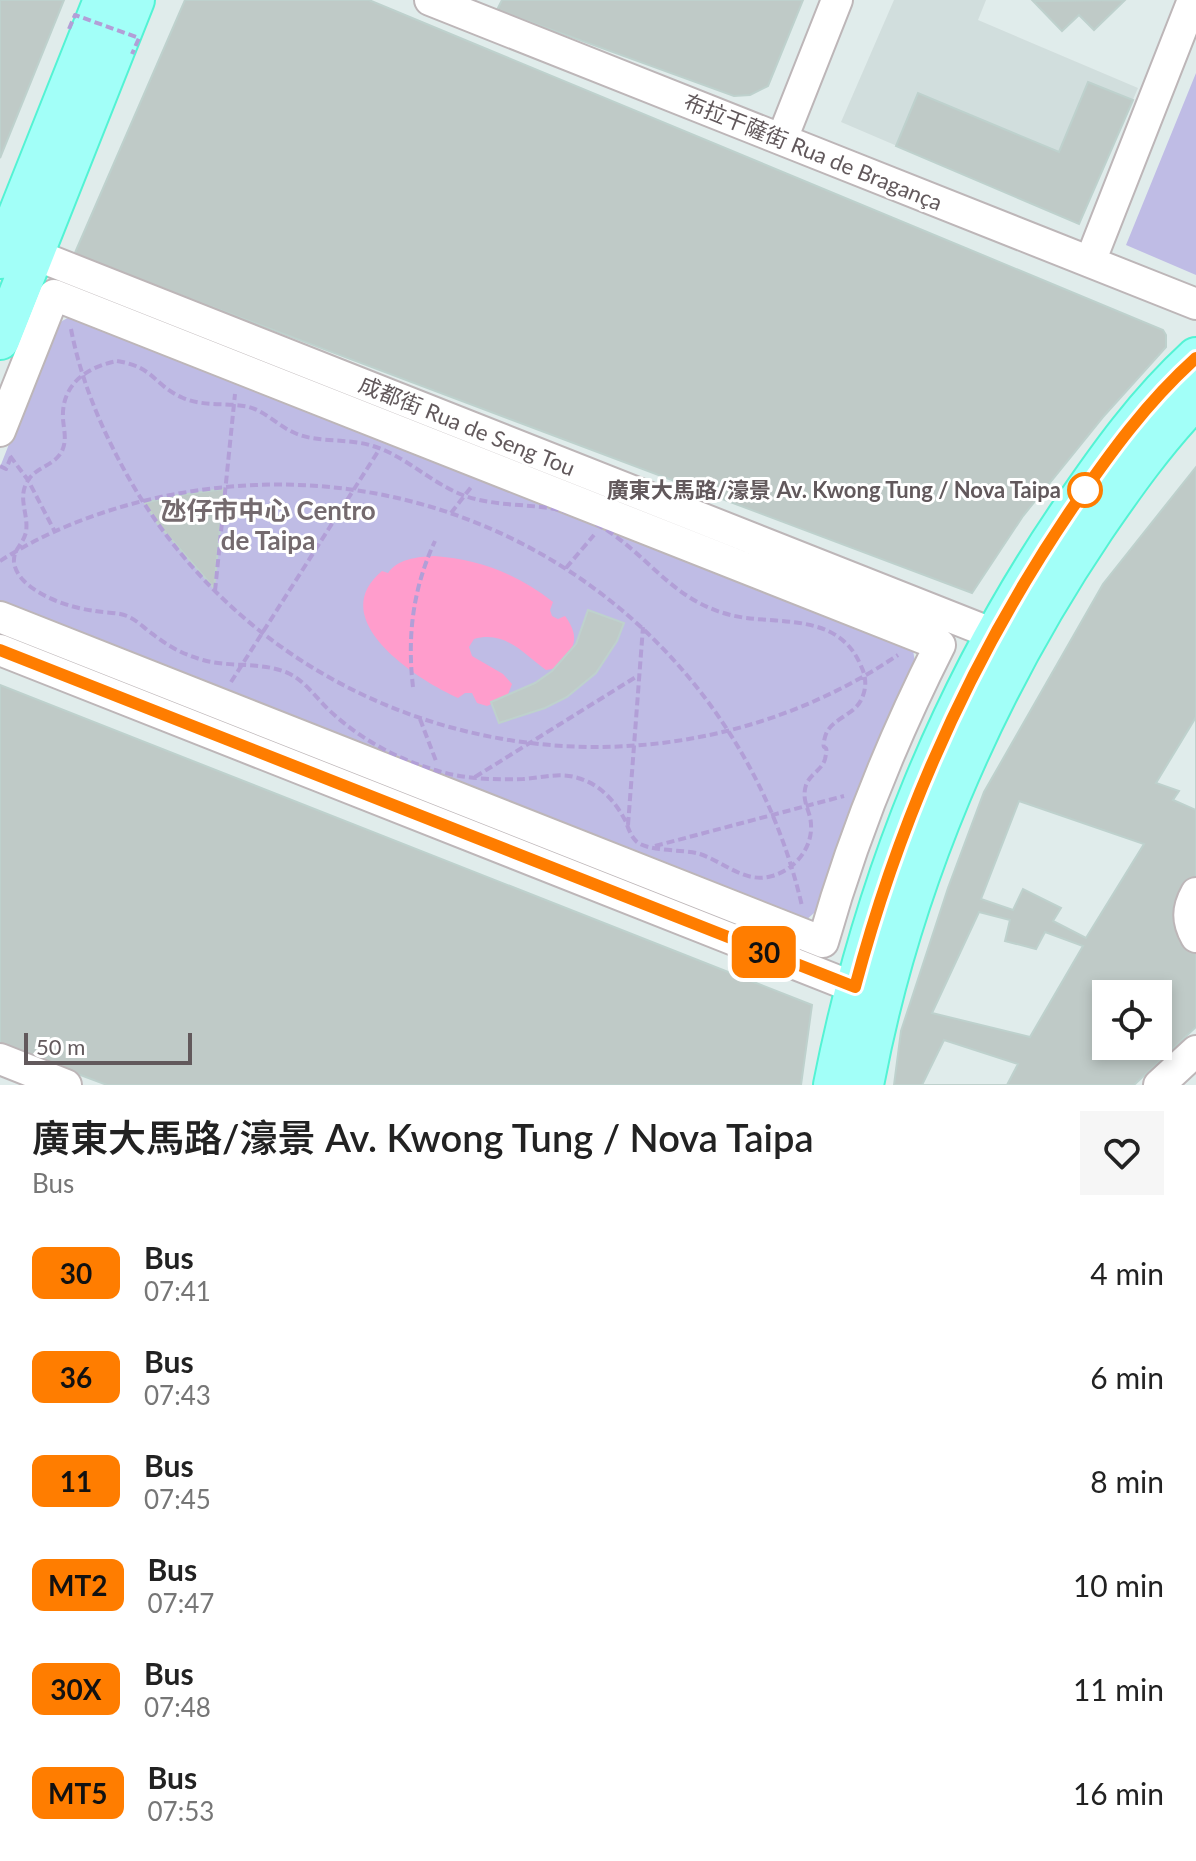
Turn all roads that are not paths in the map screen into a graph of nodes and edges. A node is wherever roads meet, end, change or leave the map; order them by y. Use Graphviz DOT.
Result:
graph roads {
  1 [pos="103,0"];
  2 [pos="135,0"];
  3 [pos="430,0"];
  4 [pos="837,0"];
  5 [pos="1193,0"];
  6 [pos="476,8"];
  7 [pos="782,139"];
  8 [pos="10,250"];
  9 [pos="1090,262"];
  10 [pos="138,296"];
  11 [pos="1196,304"];
  12 [pos="0,340"];
  13 [pos="1196,357"];
  14 [pos="238,362"];
  15 [pos="1196,399"];
  16 [pos="6,444"];
  17 [pos="757,562"];
  18 [pos="876,588"];
  19 [pos="0,617"];
  20 [pos="1008,640"];
  21 [pos="0,650"];
  22 [pos="112,673"];
  23 [pos="635,863"];
  24 [pos="1196,893"];
  25 [pos="1196,937"];
  26 [pos="736,941"];
  27 [pos="869,993"];
  28 [pos="1196,1051"];
  29 [pos="0,1059"];
  30 [pos="55,1083"];
  31 [pos="833,1085"];
  32 [pos="864,1085"];
  33 [pos="1159,1085"];
  1 -- 8 [label="main road"];
  2 -- 8 [label="main road"];
  3 -- 6 [label="street, 布拉干薩街 Rua de Bragança"];
  4 -- 7 [label="street"];
  5 -- 9 [label="street"];
  6 -- 7 [label="street, 布拉干薩街 Rua de Bragança"];
  7 -- 9 [label="street, 布拉干薩街 Rua de Bragança"];
  8 -- 10 [label="street, 成都街 Rua de Seng Tou"];
  8 -- 12 [label="main road"];
  9 -- 11 [label="street, 布拉干薩街 Rua de Bragança"];
  10 -- 14 [label="street"];
  10 -- 18 [label="street, 成都街 Rua de Seng Tou"];
  13 -- 20 [label="main road"];
  14 -- 16 [label="street"];
  14 -- 23 [label="street"];
  15 -- 20 [label="main road"];
  17 -- 18 [label="street"];
  18 -- 20 [label="street, 成都街 Rua de Seng Tou"];
  19 -- 23 [label="street"];
  20 -- 27 [label="main road"];
  21 -- 22 [label="street"];
  21 -- 26 [label="street"];
  23 -- 26 [label="street"];
  24 -- 25 [label="street"];
  26 -- 27 [label="street"];
  27 -- 31 [label="main road"];
  27 -- 32 [label="main road"];
  28 -- 33 [label="street"];
  29 -- 30 [label="street"];
}
